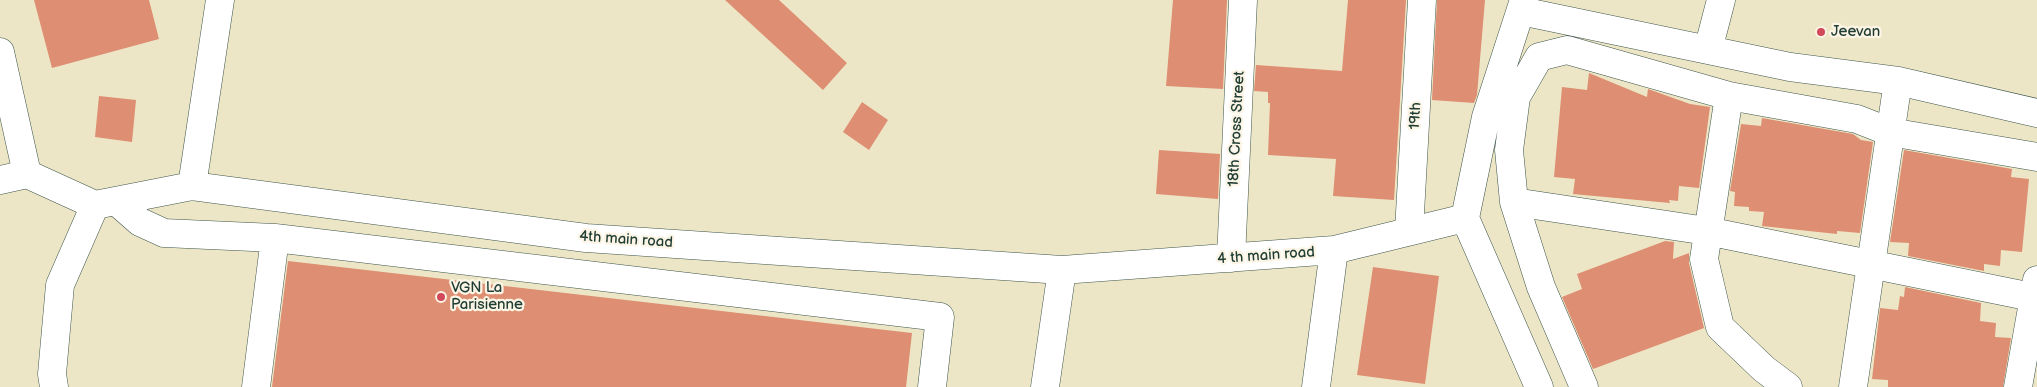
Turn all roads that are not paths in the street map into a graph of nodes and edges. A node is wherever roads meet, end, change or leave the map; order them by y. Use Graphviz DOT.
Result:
graph roads {
  1 [pos="220,0"];
  2 [pos="1243,0"];
  3 [pos="1422,0"];
  4 [pos="1721,0"];
  5 [pos="1523,5"];
  6 [pos="1708,50"];
  7 [pos="0,52"];
  8 [pos="1898,81"];
  9 [pos="1729,96"];
  10 [pos="2037,113"];
  11 [pos="1890,132"];
  12 [pos="2037,157"];
  13 [pos="27,174"];
  14 [pos="0,180"];
  15 [pos="192,186"];
  16 [pos="1514,202"];
  17 [pos="105,203"];
  18 [pos="1465,218"];
  19 [pos="1707,231"];
  20 [pos="1409,232"];
  21 [pos="275,238"];
  22 [pos="1334,250"];
  23 [pos="1231,258"];
  24 [pos="1871,265"];
  25 [pos="1062,270"];
  26 [pos="2036,291"];
  27 [pos="54,387"];
  28 [pos="256,387"];
  29 [pos="932,387"];
  30 [pos="1045,387"];
  31 [pos="1316,387"];
  32 [pos="1538,387"];
  33 [pos="1584,387"];
  34 [pos="1788,387"];
  35 [pos="1853,387"];
  36 [pos="2018,387"];
  1 -- 15 [label="street"];
  2 -- 23 [label="street, 18th Cross Street"];
  3 -- 20 [label="street, 19th"];
  4 -- 6 [label="street"];
  5 -- 6 [label="street"];
  5 -- 18 [label="street"];
  6 -- 8 [label="street"];
  7 -- 13 [label="street"];
  8 -- 10 [label="street"];
  8 -- 11 [label="street"];
  9 -- 11 [label="street"];
  9 -- 16 [label="street"];
  9 -- 19 [label="street"];
  11 -- 12 [label="street"];
  11 -- 24 [label="street"];
  13 -- 14 [label="street"];
  13 -- 17 [label="street"];
  15 -- 17 [label="street"];
  15 -- 25 [label="street, 4th main road"];
  16 -- 19 [label="street"];
  16 -- 33 [label="street"];
  17 -- 21 [label="street"];
  17 -- 27 [label="street"];
  18 -- 20 [label="street, 4 th main road"];
  18 -- 32 [label="street"];
  19 -- 24 [label="street"];
  19 -- 34 [label="street"];
  20 -- 22 [label="street, 4 th main road"];
  21 -- 28 [label="street"];
  21 -- 29 [label="street"];
  22 -- 23 [label="street, 4 th main road"];
  22 -- 31 [label="street"];
  23 -- 25 [label="street, 4 th main road"];
  24 -- 26 [label="street"];
  24 -- 35 [label="street"];
  25 -- 30 [label="street"];
  26 -- 36 [label="street"];
}
